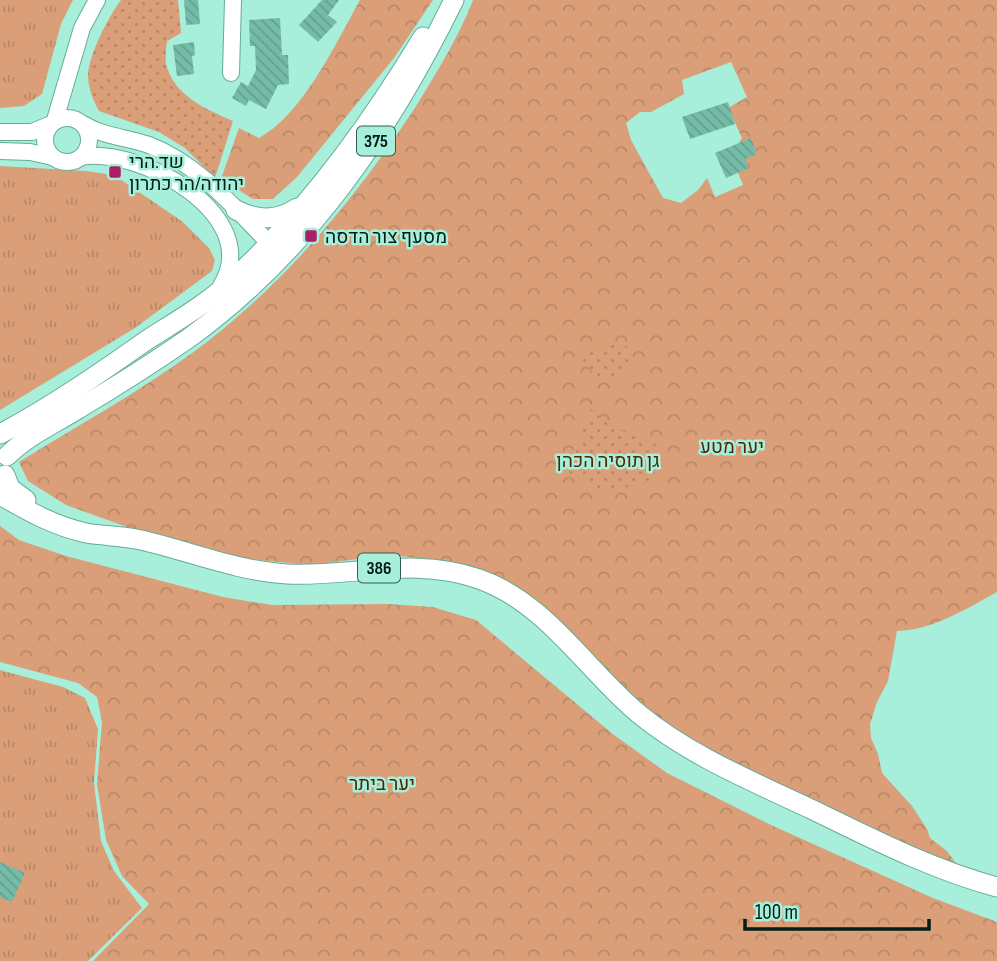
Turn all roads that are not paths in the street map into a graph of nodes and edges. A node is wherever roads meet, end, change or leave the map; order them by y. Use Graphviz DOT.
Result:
graph roads {
  1 [pos="97,0"];
  2 [pos="233,0"];
  3 [pos="444,0"];
  4 [pos="454,0"];
  5 [pos="231,73"];
  6 [pos="68,83"];
  7 [pos="80,122"];
  8 [pos="52,123"];
  9 [pos="0,132"];
  10 [pos="0,151"];
  11 [pos="52,157"];
  12 [pos="81,157"];
  13 [pos="307,201"];
  14 [pos="236,210"];
  15 [pos="269,243"];
  16 [pos="274,265"];
  17 [pos="216,294"];
  18 [pos="0,434"];
  19 [pos="3,464"];
  20 [pos="0,495"];
  21 [pos="86,533"];
  22 [pos="997,887"];
  1 -- 6 [label="street"];
  2 -- 5 [label="street"];
  3 -- 13 [label="main road, 375"];
  4 -- 16 [label="main road, 375"];
  6 -- 7 [label="street"];
  6 -- 8 [label="street"];
  7 -- 8 [label="street"];
  7 -- 12 [label="street"];
  7 -- 14 [label="street"];
  8 -- 9 [label="street"];
  8 -- 11 [label="street"];
  10 -- 11 [label="street"];
  11 -- 12 [label="street"];
  12 -- 17 [label="street"];
  13 -- 14 [label="main road"];
  13 -- 15 [label="main road, 375"];
  14 -- 15 [label="street"];
  15 -- 16 [label="street"];
  15 -- 17 [label="main road, 375"];
  16 -- 19 [label="main road, 375"];
  17 -- 18 [label="main road, 375"];
  19 -- 21 [label="main road, 386"];
  20 -- 21 [label="main road, 386"];
  21 -- 22 [label="main road, 386"];
}
